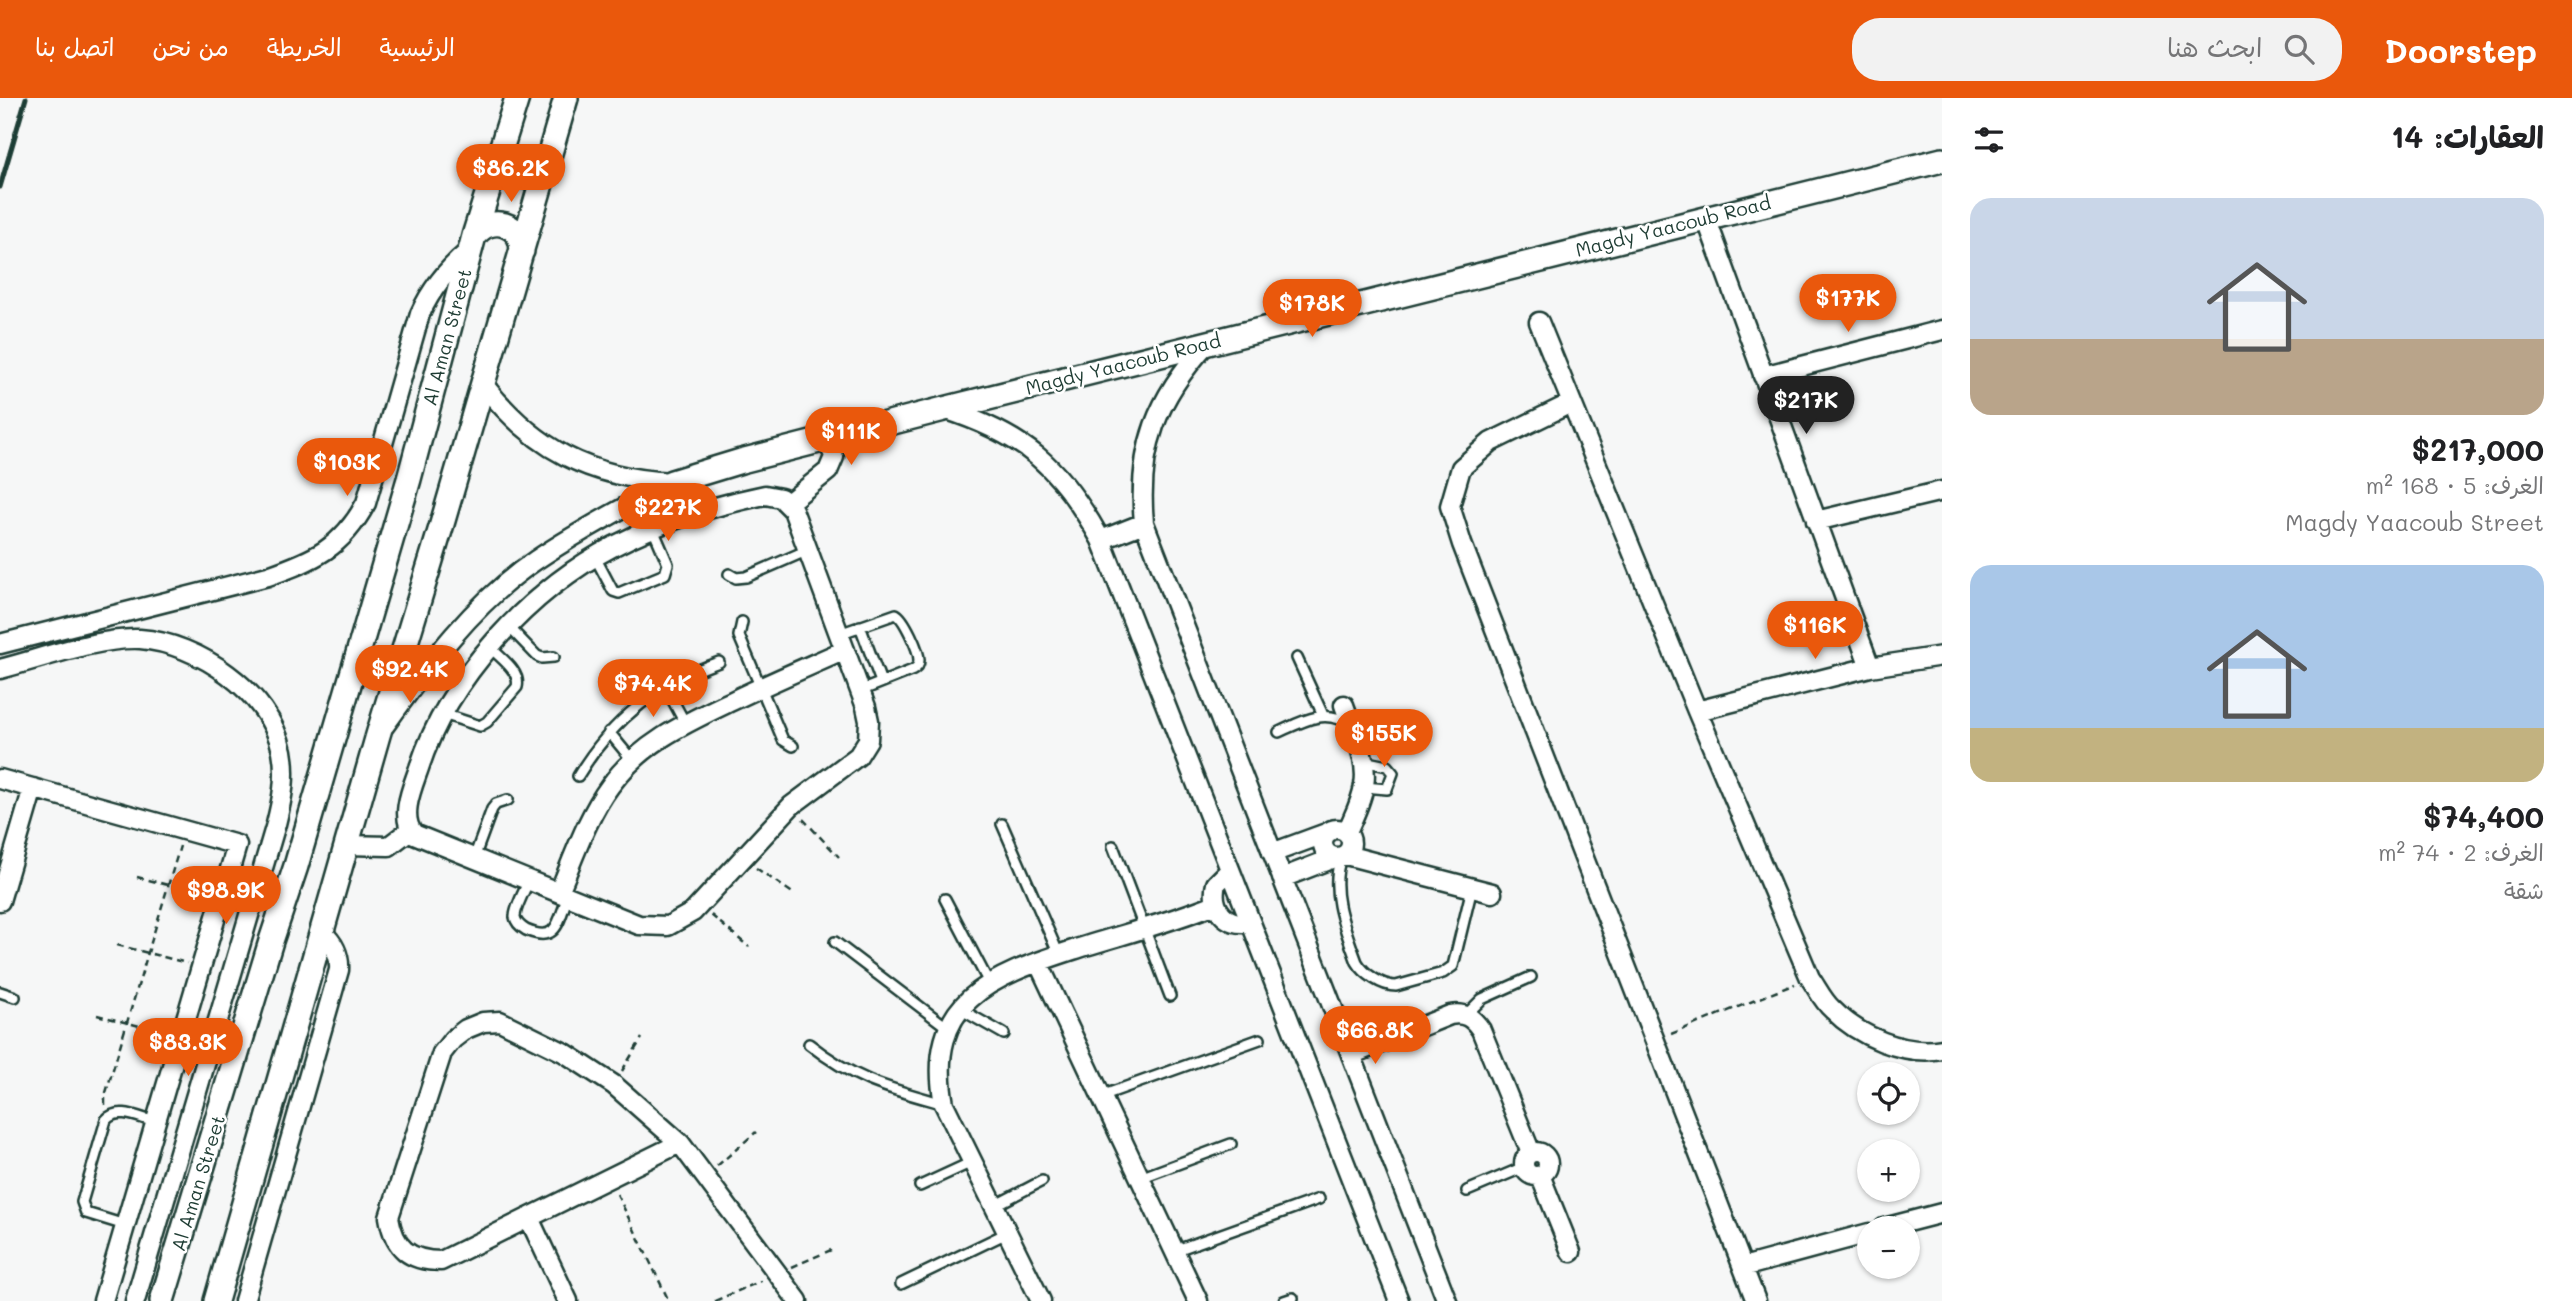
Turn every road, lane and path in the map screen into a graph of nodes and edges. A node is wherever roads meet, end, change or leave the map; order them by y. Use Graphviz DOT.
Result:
graph roads {
  1 [pos="517,98"];
  2 [pos="566,98"];
  3 [pos="501,150"];
  4 [pos="1942,160"];
  5 [pos="547,165"];
  6 [pos="1706,218"];
  7 [pos="472,243"];
  8 [pos="522,251"];
  9 [pos="1539,322"];
  10 [pos="1942,330"];
  11 [pos="1207,343"];
  12 [pos="1763,376"];
  13 [pos="483,384"];
  14 [pos="1571,403"];
  15 [pos="944,409"];
  16 [pos="828,439"];
  17 [pos="672,482"];
  18 [pos="1942,491"];
  19 [pos="788,503"];
  20 [pos="1816,521"];
  21 [pos="1144,523"];
  22 [pos="653,529"];
  23 [pos="1101,540"];
  24 [pos="808,550"];
  25 [pos="595,557"];
  26 [pos="729,574"];
  27 [pos="742,622"];
  28 [pos="860,626"];
  29 [pos="510,628"];
  30 [pos="842,642"];
  31 [pos="0,644"];
  32 [pos="490,647"];
  33 [pos="1942,656"];
  34 [pos="554,657"];
  35 [pos="1297,658"];
  36 [pos="719,662"];
  37 [pos="1870,667"];
  38 [pos="0,669"];
  39 [pos="881,682"];
  40 [pos="665,686"];
  41 [pos="761,687"];
  42 [pos="860,691"];
  43 [pos="1344,705"];
  44 [pos="1697,711"];
  45 [pos="441,713"];
  46 [pos="1323,715"];
  47 [pos="685,723"];
  48 [pos="1351,725"];
  49 [pos="609,732"];
  50 [pos="1279,732"];
  51 [pos="378,735"];
  52 [pos="793,746"];
  53 [pos="632,760"];
  54 [pos="1363,761"];
  55 [pos="578,776"];
  56 [pos="0,779"];
  57 [pos="1364,787"];
  58 [pos="33,788"];
  59 [pos="508,800"];
  60 [pos="791,806"];
  61 [pos="1002,824"];
  62 [pos="185,830"];
  63 [pos="410,830"];
  64 [pos="1338,832"];
  65 [pos="346,845"];
  66 [pos="1113,846"];
  67 [pos="1272,853"];
  68 [pos="1341,856"];
  69 [pos="839,857"];
  70 [pos="474,858"];
  71 [pos="742,858"];
  72 [pos="1230,870"];
  73 [pos="137,877"];
  74 [pos="1282,878"];
  75 [pos="529,880"];
  76 [pos="168,885"];
  77 [pos="1472,888"];
  78 [pos="1492,893"];
  79 [pos="563,894"];
  80 [pos="794,894"];
  81 [pos="220,899"];
  82 [pos="945,899"];
  83 [pos="0,901"];
  84 [pos="1215,904"];
  85 [pos="699,905"];
  86 [pos="1250,922"];
  87 [pos="1143,927"];
  88 [pos="322,932"];
  89 [pos="835,942"];
  90 [pos="117,944"];
  91 [pos="749,947"];
  92 [pos="148,953"];
  93 [pos="1059,955"];
  94 [pos="1038,962"];
  95 [pos="200,967"];
  96 [pos="1531,977"];
  97 [pos="1810,978"];
  98 [pos="989,983"];
  99 [pos="0,992"];
  100 [pos="1170,996"];
  101 [pos="15,997"];
  102 [pos="960,1009"];
  103 [pos="97,1015"];
  104 [pos="1466,1015"];
  105 [pos="127,1023"];
  106 [pos="948,1028"];
  107 [pos="1004,1034"];
  108 [pos="180,1037"];
  109 [pos="642,1038"];
  110 [pos="1260,1039"];
  111 [pos="1655,1040"];
  112 [pos="809,1044"];
  113 [pos="1942,1049"];
  114 [pos="1351,1055"];
  115 [pos="614,1085"];
  116 [pos="1101,1096"];
  117 [pos="944,1104"];
  118 [pos="111,1114"];
  119 [pos="155,1122"];
  120 [pos="756,1132"];
  121 [pos="680,1143"];
  122 [pos="1231,1144"];
  123 [pos="972,1161"];
  124 [pos="1532,1165"];
  125 [pos="705,1176"];
  126 [pos="609,1178"];
  127 [pos="1140,1178"];
  128 [pos="1042,1181"];
  129 [pos="920,1186"];
  130 [pos="1467,1191"];
  131 [pos="1319,1199"];
  132 [pos="994,1206"];
  133 [pos="1942,1213"];
  134 [pos="528,1217"];
  135 [pos="1920,1219"];
  136 [pos="125,1225"];
  137 [pos="1007,1233"];
  138 [pos="1857,1236"];
  139 [pos="1174,1251"];
  140 [pos="1571,1252"];
  141 [pos="1743,1267"];
  142 [pos="224,1272"];
  143 [pos="901,1284"];
  144 [pos="246,1292"];
  145 [pos="103,1301"];
  146 [pos="135,1301"];
  147 [pos="162,1301"];
  148 [pos="216,1301"];
  149 [pos="568,1301"];
  150 [pos="669,1301"];
  151 [pos="798,1301"];
  152 [pos="1041,1301"];
  153 [pos="1198,1301"];
  154 [pos="1399,1301"];
  155 [pos="1447,1301"];
  156 [pos="1756,1301"];
  1 -- 3 [label="street, Al Aman Street"];
  2 -- 5 [label="street"];
  3 -- 5 [label="street"];
  3 -- 7 [label="street, Al Aman Street"];
  4 -- 6 [label="street, Magdy Yaacoub Road"];
  5 -- 8 [label="street"];
  6 -- 11 [label="street, Magdy Yaacoub Road"];
  6 -- 12 [label="street"];
  7 -- 8 [label="street"];
  7 -- 31 [label="street"];
  7 -- 147 [label="street, Al Aman Street"];
  8 -- 13 [label="street"];
  9 -- 14 [label="street"];
  10 -- 12 [label="street"];
  11 -- 15 [label="street, Magdy Yaacoub Road"];
  11 -- 21 [label="street"];
  12 -- 20 [label="street"];
  13 -- 17 [label="street, Magdy Yaacoub Road"];
  13 -- 51 [label="street"];
  14 -- 44 [label="street"];
  14 -- 111 [label="street"];
  15 -- 16 [label="street, Magdy Yaacoub Road"];
  15 -- 23 [label="street"];
  16 -- 17 [label="street, Magdy Yaacoub Road"];
  16 -- 19 [label="street"];
  17 -- 51 [label="street, Magdy Yaacoub Road"];
  18 -- 20 [label="street"];
  19 -- 22 [label="street"];
  19 -- 24 [label="street"];
  20 -- 37 [label="street"];
  21 -- 23 [label="street"];
  21 -- 67 [label="street"];
  22 -- 25 [label="street"];
  22 -- 25 [label="lane"];
  23 -- 72 [label="street"];
  24 -- 26 [label="lane"];
  24 -- 30 [label="street"];
  25 -- 29 [label="street"];
  27 -- 41 [label="lane"];
  28 -- 30 [label="lane"];
  28 -- 39 [label="lane"];
  28 -- 39 [label="lane"];
  29 -- 32 [label="street"];
  29 -- 34 [label="lane"];
  30 -- 41 [label="street"];
  30 -- 42 [label="street"];
  32 -- 45 [label="street"];
  32 -- 45 [label="lane"];
  33 -- 37 [label="street"];
  35 -- 46 [label="lane"];
  36 -- 40 [label="lane"];
  37 -- 44 [label="street"];
  38 -- 146 [label="street"];
  39 -- 42 [label="lane"];
  40 -- 47 [label="lane"];
  40 -- 49 [label="lane"];
  41 -- 47 [label="street"];
  41 -- 52 [label="lane"];
  42 -- 60 [label="street"];
  43 -- 48 [label="street"];
  44 -- 97 [label="street"];
  45 -- 63 [label="street"];
  46 -- 48 [label="lane"];
  46 -- 50 [label="lane"];
  47 -- 53 [label="street"];
  48 -- 54 [label="street"];
  49 -- 53 [label="lane"];
  49 -- 55 [label="lane"];
  51 -- 65 [label="street"];
  53 -- 79 [label="street"];
  54 -- 57 [label="street"];
  54 -- 57 [label="lane"];
  56 -- 58 [label="street"];
  57 -- 64 [label="street"];
  58 -- 62 [label="street"];
  58 -- 83 [label="street"];
  59 -- 70 [label="lane"];
  60 -- 69 [label="path"];
  60 -- 71 [label="street"];
  61 -- 93 [label="lane"];
  62 -- 76 [label="path"];
  62 -- 81 [label="street"];
  63 -- 65 [label="street"];
  63 -- 70 [label="street"];
  64 -- 67 [label="street"];
  64 -- 68 [label="street"];
  64 -- 68 [label="street"];
  65 -- 88 [label="street"];
  66 -- 87 [label="lane"];
  67 -- 74 [label="street"];
  68 -- 74 [label="street"];
  68 -- 77 [label="street"];
  68 -- 77 [label="lane"];
  70 -- 75 [label="street"];
  71 -- 80 [label="path"];
  71 -- 85 [label="street"];
  72 -- 84 [label="street"];
  72 -- 86 [label="street"];
  73 -- 76 [label="path"];
  74 -- 114 [label="street"];
  75 -- 79 [label="street"];
  75 -- 79 [label="lane"];
  76 -- 81 [label="path"];
  76 -- 92 [label="path"];
  77 -- 78 [label="street"];
  79 -- 85 [label="street"];
  81 -- 95 [label="street"];
  82 -- 98 [label="lane"];
  84 -- 86 [label="street"];
  84 -- 87 [label="street"];
  85 -- 91 [label="path"];
  86 -- 154 [label="street"];
  87 -- 93 [label="street"];
  87 -- 100 [label="lane"];
  88 -- 142 [label="street"];
  88 -- 144 [label="street"];
  89 -- 106 [label="lane"];
  90 -- 92 [label="path"];
  92 -- 95 [label="path"];
  92 -- 105 [label="path"];
  93 -- 94 [label="street"];
  94 -- 98 [label="street"];
  94 -- 116 [label="street"];
  95 -- 108 [label="street"];
  96 -- 104 [label="lane"];
  97 -- 111 [label="path"];
  97 -- 113 [label="street"];
  98 -- 102 [label="street"];
  99 -- 101 [label="lane"];
  102 -- 106 [label="street"];
  102 -- 107 [label="lane"];
  103 -- 105 [label="path"];
  104 -- 114 [label="street"];
  104 -- 124 [label="street"];
  105 -- 108 [label="path"];
  105 -- 118 [label="path"];
  106 -- 117 [label="street"];
  108 -- 119 [label="street"];
  109 -- 115 [label="path"];
  110 -- 116 [label="lane"];
  111 -- 141 [label="street"];
  112 -- 117 [label="lane"];
  114 -- 155 [label="street"];
  115 -- 121 [label="street"];
  115 -- 134 [label="street"];
  116 -- 127 [label="street"];
  117 -- 123 [label="street"];
  118 -- 119 [label="lane"];
  118 -- 136 [label="lane"];
  119 -- 136 [label="street"];
  120 -- 125 [label="path"];
  121 -- 125 [label="street"];
  121 -- 126 [label="street"];
  122 -- 127 [label="lane"];
  123 -- 129 [label="lane"];
  123 -- 132 [label="street"];
  124 -- 130 [label="lane"];
  124 -- 140 [label="street"];
  125 -- 151 [label="street"];
  126 -- 134 [label="street"];
  126 -- 150 [label="path"];
  127 -- 139 [label="street"];
  128 -- 132 [label="lane"];
  131 -- 139 [label="lane"];
  132 -- 137 [label="street"];
  133 -- 135 [label="street"];
  134 -- 149 [label="street"];
  136 -- 145 [label="street"];
  137 -- 143 [label="lane"];
  137 -- 152 [label="street"];
  138 -- 141 [label="street"];
  139 -- 153 [label="street"];
  141 -- 156 [label="street"];
  142 -- 144 [label="street"];
  142 -- 148 [label="street"];
}
